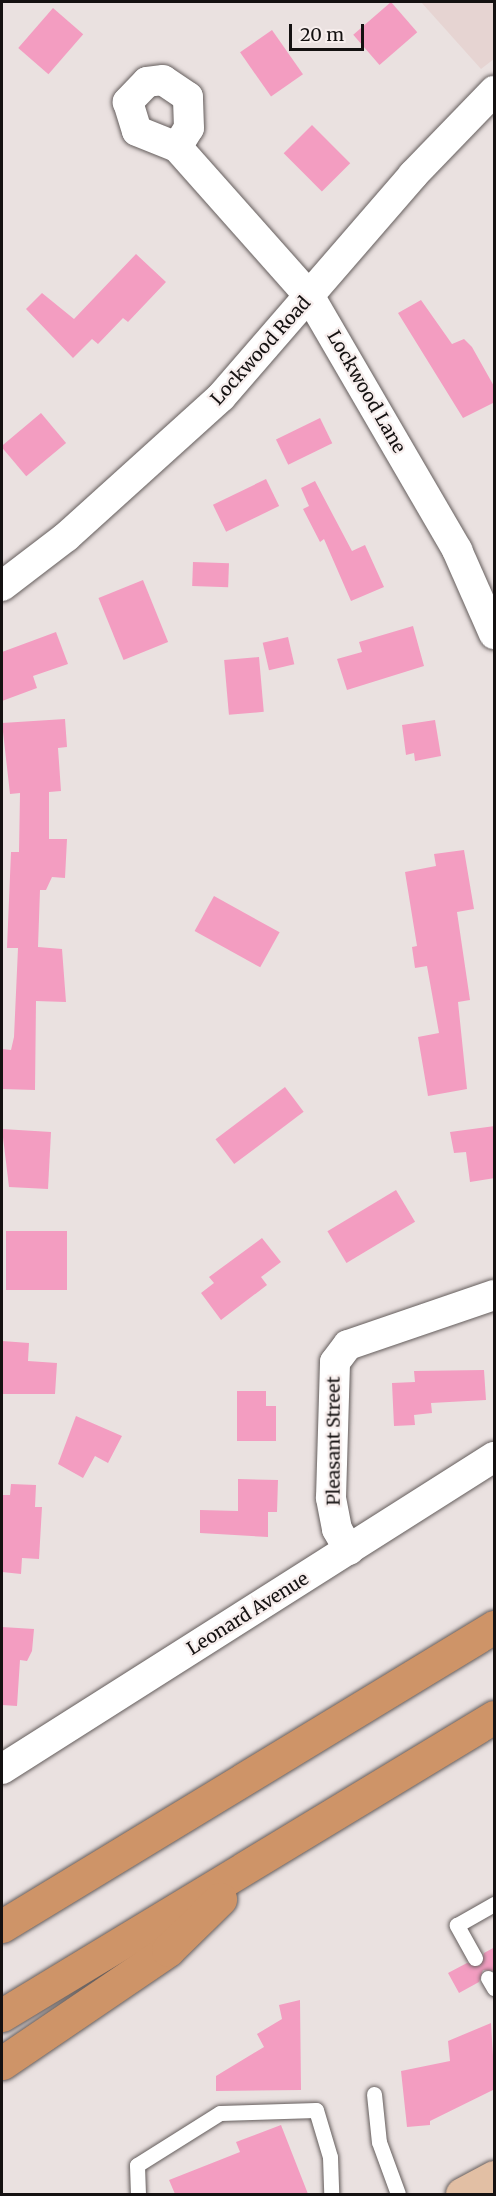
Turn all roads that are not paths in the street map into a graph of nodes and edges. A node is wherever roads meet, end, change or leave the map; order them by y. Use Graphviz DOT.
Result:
graph roads {
  1 [pos="495,91"];
  2 [pos="177,147"];
  3 [pos="310,297"];
  4 [pos="2,586"];
  5 [pos="495,634"];
  6 [pos="495,1295"];
  7 [pos="495,1457"];
  8 [pos="349,1550"];
  9 [pos="495,1627"];
  10 [pos="495,1717"];
  11 [pos="2,1769"];
  12 [pos="261,1859"];
  13 [pos="494,1904"];
  14 [pos="2,1926"];
  15 [pos="475,1958"];
  16 [pos="2,2015"];
  17 [pos="2,2063"];
  18 [pos="374,2094"];
  19 [pos="138,2194"];
  20 [pos="331,2194"];
  21 [pos="398,2194"];
  1 -- 3 [label="street, Lockwood Road"];
  2 -- 3 [label="street, Lockwood Lane"];
  3 -- 4 [label="street, Lockwood Road"];
  3 -- 5 [label="street, Lockwood Lane"];
  6 -- 8 [label="street, Pleasant Street"];
  7 -- 8 [label="street, Leonard Avenue"];
  8 -- 11 [label="street, Leonard Avenue"];
  9 -- 14 [label="highway"];
  10 -- 12 [label="highway"];
  12 -- 16 [label="highway"];
  12 -- 17 [label="highway"];
  13 -- 15 [label="lane"];
  18 -- 21 [label="lane"];
  19 -- 20 [label="lane"];
}
